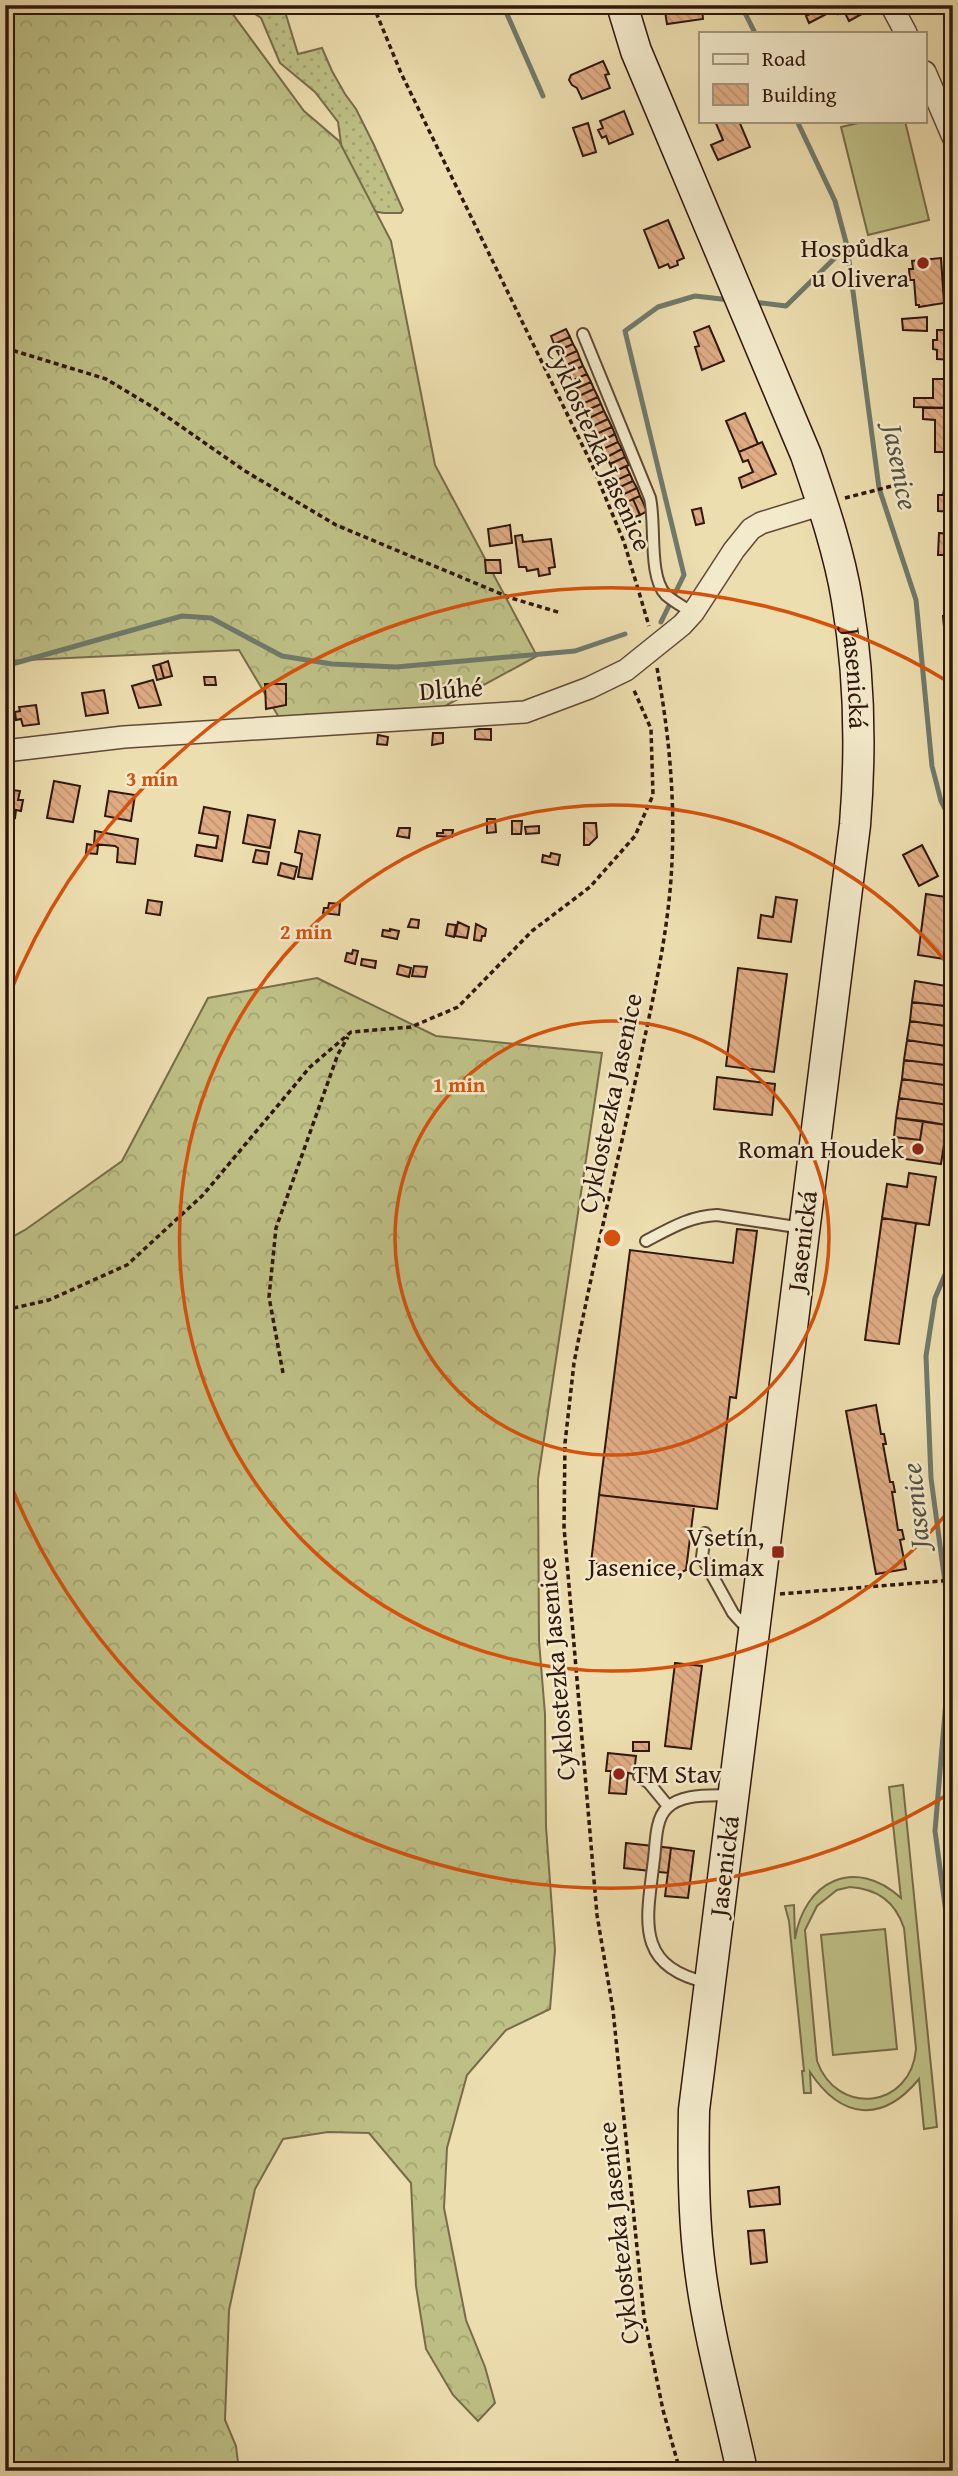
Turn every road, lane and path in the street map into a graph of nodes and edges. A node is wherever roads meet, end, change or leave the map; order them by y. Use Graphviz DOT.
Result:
graph roads {
  1 [pos="373,5"];
  2 [pos="622,5"];
  3 [pos="891,5"];
  4 [pos="905,32"];
  5 [pos="926,74"];
  6 [pos="953,137"];
  7 [pos="583,334"];
  8 [pos="5,348"];
  9 [pos="892,486"];
  10 [pos="867,492"];
  11 [pos="822,504"];
  12 [pos="688,609"];
  13 [pos="561,613"];
  14 [pos="653,648"];
  15 [pos="626,670"];
  16 [pos="5,751"];
  17 [pos="351,1032"];
  18 [pos="803,1228"];
  19 [pos="646,1241"];
  20 [pos="5,1310"];
  21 [pos="284,1373"];
  22 [pos="705,1533"];
  23 [pos="952,1580"];
  24 [pos="772,1595"];
  25 [pos="754,1627"];
  26 [pos="639,1776"];
  27 [pos="733,1795"];
  28 [pos="668,1806"];
  29 [pos="709,1983"];
  30 [pos="680,2471"];
  31 [pos="742,2471"];
  1 -- 14 [label="path, Cyklostezka Jasenice"];
  2 -- 11 [label="street, Jasenická"];
  3 -- 4 [label="street"];
  5 -- 6 [label="street"];
  7 -- 12 [label="lane"];
  8 -- 13 [label="path"];
  9 -- 10 [label="path"];
  11 -- 12 [label="street, Dlúhé"];
  11 -- 18 [label="street, Jasenická"];
  12 -- 14 [label="street, Dlúhé"];
  14 -- 15 [label="street, Dlúhé"];
  14 -- 30 [label="path, Cyklostezka Jasenice"];
  15 -- 16 [label="street, Dlúhé"];
  15 -- 17 [label="path"];
  17 -- 20 [label="path"];
  17 -- 21 [label="path"];
  18 -- 19 [label="lane"];
  18 -- 25 [label="street, Jasenická"];
  22 -- 25 [label="lane"];
  23 -- 24 [label="path"];
  25 -- 27 [label="street, Jasenická"];
  26 -- 28 [label="lane"];
  27 -- 28 [label="lane"];
  27 -- 29 [label="street, Jasenická"];
  28 -- 29 [label="lane"];
  29 -- 31 [label="street, Jasenická"];
}
